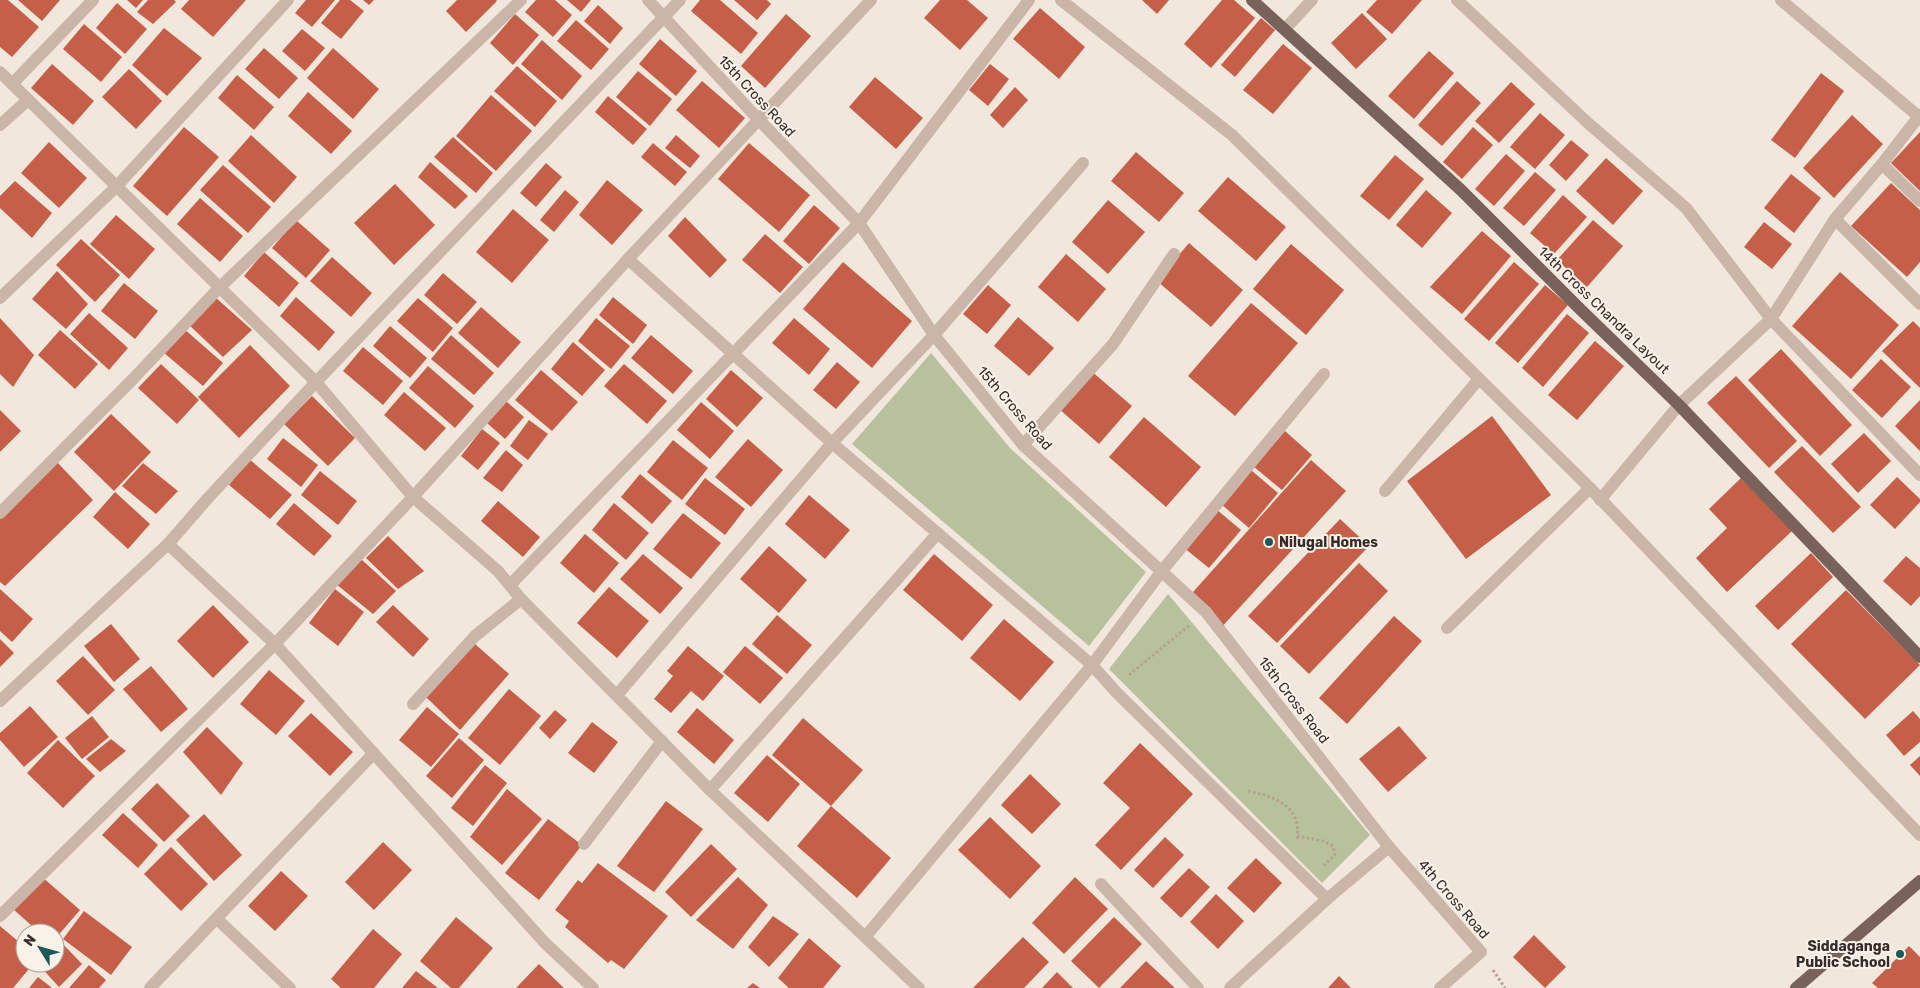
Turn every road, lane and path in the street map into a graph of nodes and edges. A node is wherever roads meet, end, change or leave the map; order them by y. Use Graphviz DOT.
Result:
graph roads {
  1 [pos="93,0"];
  2 [pos="288,0"];
  3 [pos="648,0"];
  4 [pos="680,0"];
  5 [pos="871,0"];
  6 [pos="1029,0"];
  7 [pos="1061,0"];
  8 [pos="1252,0"];
  9 [pos="1312,0"];
  10 [pos="1457,0"];
  11 [pos="1781,0"];
  12 [pos="517,2"];
  13 [pos="664,17"];
  14 [pos="1284,29"];
  15 [pos="0,72"];
  16 [pos="12,84"];
  17 [pos="28,100"];
  18 [pos="1919,115"];
  19 [pos="759,120"];
  20 [pos="0,125"];
  21 [pos="1083,162"];
  22 [pos="1882,164"];
  23 [pos="116,186"];
  24 [pos="1920,201"];
  25 [pos="1835,219"];
  26 [pos="859,223"];
  27 [pos="1174,254"];
  28 [pos="628,259"];
  29 [pos="219,288"];
  30 [pos="0,298"];
  31 [pos="1920,304"];
  32 [pos="1771,319"];
  33 [pos="934,335"];
  34 [pos="732,354"];
  35 [pos="1324,374"];
  36 [pos="1479,379"];
  37 [pos="316,382"];
  38 [pos="1679,405"];
  39 [pos="832,443"];
  40 [pos="1023,445"];
  41 [pos="1920,475"];
  42 [pos="1590,488"];
  43 [pos="1385,492"];
  44 [pos="413,497"];
  45 [pos="1600,500"];
  46 [pos="0,513"];
  47 [pos="938,533"];
  48 [pos="168,544"];
  49 [pos="1161,572"];
  50 [pos="510,585"];
  51 [pos="521,599"];
  52 [pos="1206,612"];
  53 [pos="1447,628"];
  54 [pos="275,644"];
  55 [pos="1920,657"];
  56 [pos="1092,665"];
  57 [pos="1137,681"];
  58 [pos="617,695"];
  59 [pos="0,701"];
  60 [pos="413,704"];
  61 [pos="662,741"];
  62 [pos="374,753"];
  63 [pos="1240,789"];
  64 [pos="710,790"];
  65 [pos="1920,835"];
  66 [pos="1297,836"];
  67 [pos="584,844"];
  68 [pos="1295,847"];
  69 [pos="1389,847"];
  70 [pos="1318,869"];
  71 [pos="1920,881"];
  72 [pos="1101,884"];
  73 [pos="1327,899"];
  74 [pos="0,916"];
  75 [pos="217,919"];
  76 [pos="866,936"];
  77 [pos="150,988"];
  78 [pos="290,988"];
  79 [pos="593,988"];
  80 [pos="919,988"];
  81 [pos="1198,988"];
  82 [pos="1230,988"];
  83 [pos="1440,988"];
  84 [pos="1796,988"];
  1 -- 16 [label="street"];
  2 -- 23 [label="street"];
  3 -- 13 [label="street, 15th Cross Road"];
  4 -- 13 [label="street"];
  5 -- 19 [label="street"];
  6 -- 26 [label="street"];
  7 -- 36 [label="street"];
  8 -- 14 [label="main road, 14th Cross Chandra Layout"];
  9 -- 14 [label="street"];
  10 -- 32 [label="street"];
  11 -- 18 [label="street"];
  12 -- 29 [label="street"];
  13 -- 19 [label="street, 15th Cross Road"];
  13 -- 37 [label="street"];
  14 -- 38 [label="main road, 14th Cross Chandra Layout"];
  15 -- 16 [label="street"];
  16 -- 17 [label="street"];
  17 -- 20 [label="street"];
  17 -- 23 [label="street"];
  18 -- 22 [label="street"];
  19 -- 26 [label="street, 15th Cross Road"];
  19 -- 28 [label="street"];
  21 -- 33 [label="street"];
  22 -- 24 [label="street"];
  22 -- 25 [label="street"];
  23 -- 29 [label="street"];
  23 -- 30 [label="street"];
  25 -- 31 [label="street"];
  25 -- 32 [label="street"];
  26 -- 33 [label="street, 15th Cross Road"];
  26 -- 34 [label="street"];
  27 -- 40 [label="street"];
  28 -- 34 [label="street"];
  28 -- 44 [label="street"];
  29 -- 37 [label="street"];
  29 -- 46 [label="street"];
  32 -- 38 [label="street"];
  32 -- 41 [label="street"];
  33 -- 39 [label="street"];
  33 -- 40 [label="street, 15th Cross Road"];
  34 -- 39 [label="street"];
  34 -- 50 [label="street"];
  35 -- 49 [label="street"];
  36 -- 42 [label="street"];
  36 -- 43 [label="street"];
  37 -- 44 [label="street"];
  37 -- 48 [label="street"];
  38 -- 45 [label="street"];
  38 -- 55 [label="main road, 14th Cross Chandra Layout"];
  39 -- 47 [label="street"];
  39 -- 58 [label="street"];
  40 -- 49 [label="street, 15th Cross Road"];
  42 -- 45 [label="street"];
  42 -- 53 [label="street"];
  44 -- 50 [label="street"];
  44 -- 54 [label="street"];
  45 -- 65 [label="street"];
  47 -- 56 [label="street"];
  47 -- 64 [label="street"];
  48 -- 54 [label="street"];
  48 -- 59 [label="street"];
  49 -- 52 [label="street, 15th Cross Road"];
  49 -- 56 [label="street"];
  50 -- 51 [label="street"];
  51 -- 58 [label="street"];
  51 -- 60 [label="street"];
  52 -- 57 [label="path"];
  52 -- 69 [label="street, 15th Cross Road"];
  54 -- 62 [label="street"];
  54 -- 74 [label="street"];
  56 -- 73 [label="street"];
  56 -- 76 [label="street"];
  58 -- 61 [label="street"];
  61 -- 64 [label="street"];
  61 -- 67 [label="street"];
  62 -- 75 [label="street"];
  62 -- 79 [label="street"];
  63 -- 66 [label="path"];
  64 -- 76 [label="street"];
  66 -- 68 [label="path"];
  66 -- 70 [label="path"];
  69 -- 73 [label="street"];
  69 -- 83 [label="street, 4th Cross Road"];
  71 -- 84 [label="main road"];
  72 -- 81 [label="street"];
  73 -- 82 [label="street"];
  75 -- 77 [label="street"];
  75 -- 78 [label="street"];
  76 -- 80 [label="street"];
}
